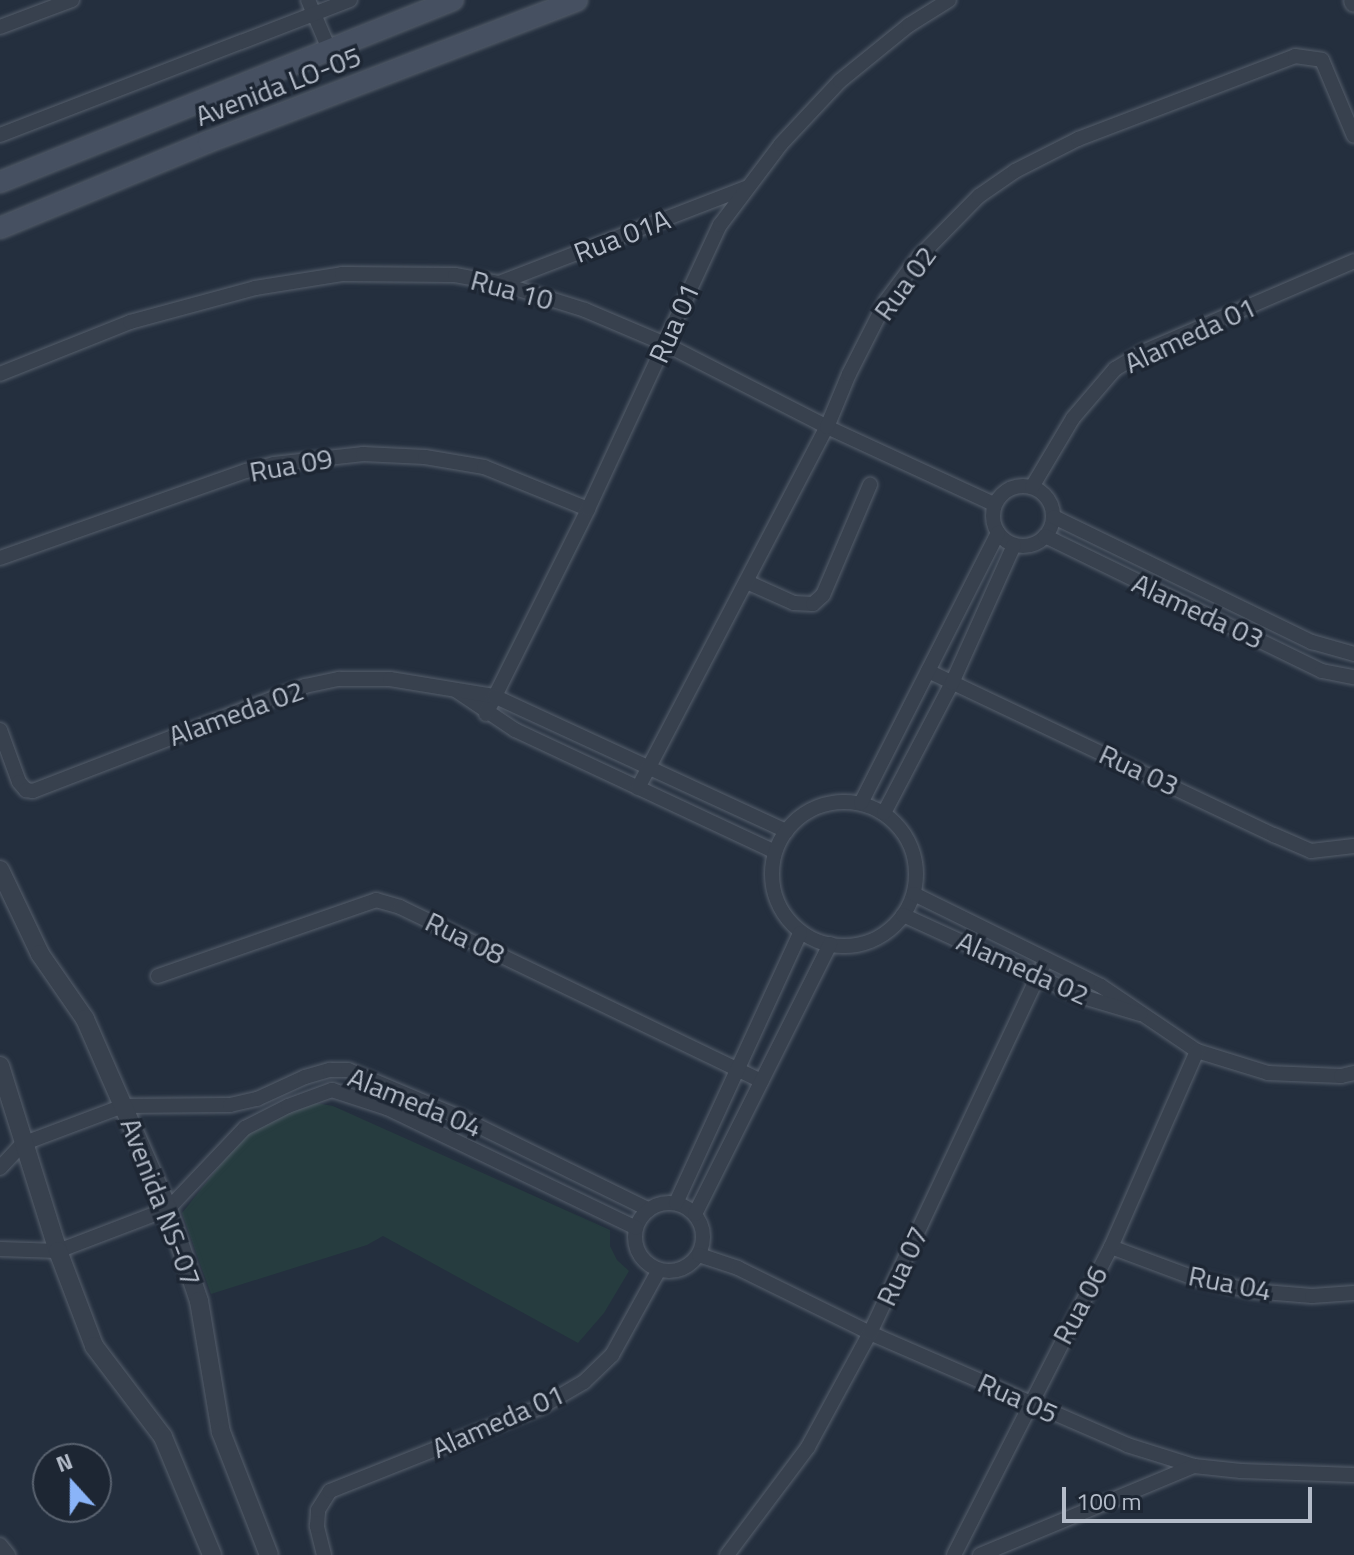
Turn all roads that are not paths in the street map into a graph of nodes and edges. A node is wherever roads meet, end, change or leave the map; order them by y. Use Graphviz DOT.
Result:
graph roads {
  1 [pos="72,0"];
  2 [pos="308,0"];
  3 [pos="350,0"];
  4 [pos="453,0"];
  5 [pos="577,0"];
  6 [pos="949,0"];
  7 [pos="314,15"];
  8 [pos="0,27"];
  9 [pos="329,49"];
  10 [pos="0,135"];
  11 [pos="1354,136"];
  12 [pos="0,182"];
  13 [pos="745,188"];
  14 [pos="0,228"];
  15 [pos="1354,261"];
  16 [pos="499,283"];
  17 [pos="665,344"];
  18 [pos="0,374"];
  19 [pos="827,427"];
  20 [pos="870,485"];
  21 [pos="1032,487"];
  22 [pos="994,504"];
  23 [pos="588,509"];
  24 [pos="1054,517"];
  25 [pos="998,533"];
  26 [pos="1045,536"];
  27 [pos="1014,545"];
  28 [pos="0,558"];
  29 [pos="747,582"];
  30 [pos="1354,654"];
  31 [pos="928,671"];
  32 [pos="1354,677"];
  33 [pos="952,683"];
  34 [pos="453,689"];
  35 [pos="494,696"];
  36 [pos="486,714"];
  37 [pos="0,730"];
  38 [pos="648,768"];
  39 [pos="638,788"];
  40 [pos="861,803"];
  41 [pos="884,813"];
  42 [pos="786,831"];
  43 [pos="1354,846"];
  44 [pos="775,852"];
  45 [pos="0,870"];
  46 [pos="914,894"];
  47 [pos="903,915"];
  48 [pos="800,933"];
  49 [pos="830,944"];
  50 [pos="1046,959"];
  51 [pos="158,976"];
  52 [pos="1037,977"];
  53 [pos="1145,1015"];
  54 [pos="1197,1051"];
  55 [pos="0,1066"];
  56 [pos="735,1071"];
  57 [pos="1354,1073"];
  58 [pos="761,1081"];
  59 [pos="123,1106"];
  60 [pos="22,1144"];
  61 [pos="528,1151"];
  62 [pos="552,1163"];
  63 [pos="0,1168"];
  64 [pos="519,1172"];
  65 [pos="542,1184"];
  66 [pos="676,1203"];
  67 [pos="168,1209"];
  68 [pos="648,1209"];
  69 [pos="695,1214"];
  70 [pos="636,1228"];
  71 [pos="1111,1247"];
  72 [pos="0,1249"];
  73 [pos="58,1251"];
  74 [pos="699,1255"];
  75 [pos="659,1270"];
  76 [pos="1354,1293"];
  77 [pos="870,1333"];
  78 [pos="1029,1403"];
  79 [pos="1194,1466"];
  80 [pos="1354,1475"];
  81 [pos="0,1545"];
  82 [pos="8,1555"];
  83 [pos="212,1555"];
  84 [pos="269,1555"];
  85 [pos="324,1555"];
  86 [pos="727,1555"];
  87 [pos="954,1555"];
  88 [pos="980,1555"];
  1 -- 8 [label="street"];
  2 -- 7 [label="street"];
  3 -- 7 [label="street"];
  4 -- 9 [label="main road, Avenida LO-05"];
  5 -- 14 [label="main road, Avenida LO-05"];
  6 -- 13 [label="street, Rua 01"];
  7 -- 9 [label="street"];
  7 -- 10 [label="street"];
  9 -- 12 [label="main road, Avenida LO-05"];
  11 -- 19 [label="street, Rua 02"];
  13 -- 16 [label="street, Rua 01A"];
  13 -- 17 [label="street, Rua 01"];
  15 -- 21 [label="street, Alameda 01"];
  16 -- 17 [label="street, Rua 10"];
  16 -- 18 [label="street, Rua 10"];
  17 -- 19 [label="street, Rua 10"];
  17 -- 23 [label="street, Rua 01"];
  19 -- 22 [label="street, Rua 10"];
  19 -- 29 [label="street, Rua 02"];
  20 -- 29 [label="street"];
  21 -- 22 [label="street"];
  21 -- 24 [label="street"];
  22 -- 25 [label="street"];
  23 -- 28 [label="street, Rua 09"];
  23 -- 35 [label="street, Rua 01"];
  24 -- 26 [label="street"];
  24 -- 30 [label="street, Alameda 03"];
  25 -- 27 [label="street"];
  25 -- 31 [label="street"];
  26 -- 27 [label="street"];
  26 -- 32 [label="street, Alameda 03"];
  27 -- 33 [label="street"];
  29 -- 38 [label="street, Rua 02"];
  31 -- 33 [label="street, Rua 03"];
  31 -- 40 [label="street"];
  33 -- 41 [label="street"];
  33 -- 43 [label="street, Rua 03"];
  34 -- 35 [label="street, Alameda 02"];
  34 -- 36 [label="street, Alameda 02"];
  34 -- 37 [label="street, Alameda 02"];
  35 -- 36 [label="street, Rua 01"];
  35 -- 38 [label="street, Alameda 02"];
  36 -- 39 [label="street, Alameda 02"];
  38 -- 39 [label="street, Rua 02"];
  38 -- 42 [label="street, Alameda 02"];
  39 -- 44 [label="street, Alameda 02"];
  40 -- 41 [label="street"];
  40 -- 42 [label="street"];
  41 -- 46 [label="street"];
  42 -- 44 [label="street"];
  44 -- 48 [label="street"];
  45 -- 59 [label="street, Avenida NS-07"];
  46 -- 47 [label="street"];
  46 -- 50 [label="street, Alameda 02"];
  47 -- 49 [label="street"];
  47 -- 52 [label="street, Alameda 02"];
  48 -- 49 [label="street"];
  48 -- 56 [label="street"];
  49 -- 58 [label="street"];
  50 -- 52 [label="street, Rua 07"];
  50 -- 53 [label="street, Alameda 02"];
  51 -- 56 [label="street, Rua 08"];
  52 -- 53 [label="street, Alameda 02"];
  52 -- 77 [label="street, Rua 07"];
  53 -- 54 [label="street, Alameda 02"];
  54 -- 57 [label="street, Alameda 02"];
  54 -- 71 [label="street, Rua 06"];
  55 -- 60 [label="street"];
  56 -- 58 [label="street, Rua 08"];
  56 -- 66 [label="street"];
  58 -- 69 [label="street"];
  59 -- 60 [label="street"];
  59 -- 61 [label="street, Alameda 04"];
  59 -- 67 [label="street, Avenida NS-07"];
  60 -- 63 [label="street"];
  60 -- 73 [label="street"];
  61 -- 62 [label="street, Alameda 04"];
  61 -- 64 [label="street"];
  62 -- 65 [label="street"];
  62 -- 68 [label="street, Alameda 04"];
  64 -- 65 [label="street, Alameda 04"];
  64 -- 67 [label="street, Alameda 04"];
  65 -- 70 [label="street, Alameda 04"];
  66 -- 68 [label="street"];
  66 -- 69 [label="street"];
  67 -- 73 [label="street"];
  67 -- 84 [label="street, Avenida NS-07"];
  68 -- 70 [label="street"];
  69 -- 74 [label="street"];
  70 -- 75 [label="street"];
  71 -- 76 [label="street, Rua 04"];
  71 -- 78 [label="street, Rua 06"];
  72 -- 73 [label="street"];
  73 -- 83 [label="street"];
  74 -- 75 [label="street"];
  74 -- 77 [label="street, Rua 05"];
  75 -- 85 [label="street, Alameda 01"];
  77 -- 78 [label="street, Rua 05"];
  77 -- 86 [label="street, Rua 07"];
  78 -- 79 [label="street, Rua 05"];
  78 -- 87 [label="street, Rua 06"];
  79 -- 80 [label="street, Rua 05"];
  79 -- 88 [label="street"];
  81 -- 82 [label="street"];
}
